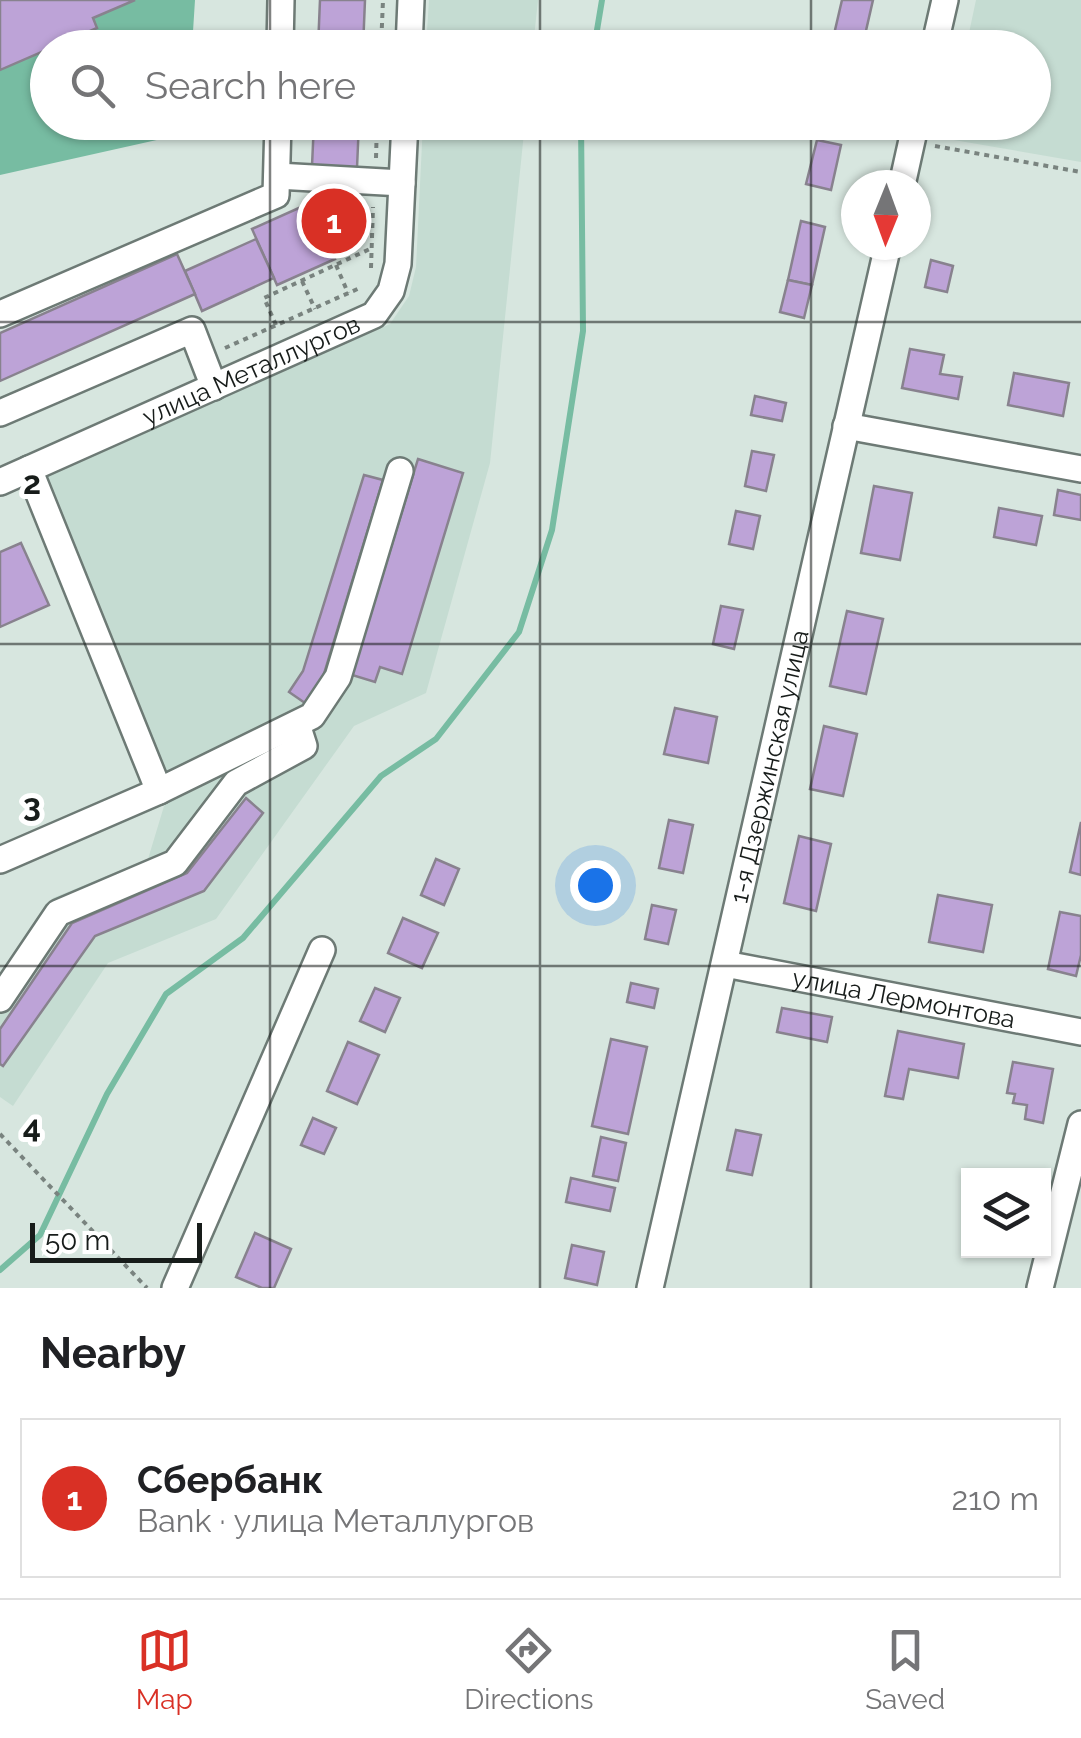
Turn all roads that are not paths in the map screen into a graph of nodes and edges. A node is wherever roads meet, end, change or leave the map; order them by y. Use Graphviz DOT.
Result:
graph roads {
  1 [pos="281,0"];
  2 [pos="411,0"];
  3 [pos="945,0"];
  4 [pos="280,30"];
  5 [pos="409,30"];
  6 [pos="938,30"];
  7 [pos="278,140"];
  8 [pos="404,140"];
  9 [pos="917,140"];
  10 [pos="907,170"];
  11 [pos="277,176"];
  12 [pos="402,183"];
  13 [pos="885,260"];
  14 [pos="0,314"];
  15 [pos="214,387"];
  16 [pos="0,413"];
  17 [pos="846,426"];
  18 [pos="29,469"];
  19 [pos="1081,469"];
  20 [pos="400,471"];
  21 [pos="0,482"];
  22 [pos="297,724"];
  23 [pos="159,791"];
  24 [pos="0,860"];
  25 [pos="322,950"];
  26 [pos="725,964"];
  27 [pos="0,999"];
  28 [pos="1081,1032"];
  29 [pos="1081,1124"];
  30 [pos="174,1288"];
  31 [pos="650,1288"];
  32 [pos="1040,1288"];
  1 -- 4 [label="street"];
  2 -- 5 [label="street"];
  3 -- 6 [label="street"];
  7 -- 11 [label="street"];
  8 -- 12 [label="street, улица Металлургов"];
  9 -- 10 [label="street"];
  11 -- 12 [label="street"];
  11 -- 14 [label="street"];
  12 -- 15 [label="street, улица Металлургов"];
  13 -- 17 [label="street, 1-я Дзержинская улица"];
  15 -- 16 [label="street"];
  15 -- 18 [label="street, улица Металлургов"];
  17 -- 19 [label="street"];
  17 -- 26 [label="street, 1-я Дзержинская улица"];
  18 -- 21 [label="street, улица Металлургов"];
  18 -- 23 [label="street"];
  20 -- 22 [label="street"];
  22 -- 23 [label="street"];
  22 -- 27 [label="street"];
  23 -- 24 [label="street"];
  25 -- 30 [label="street"];
  26 -- 28 [label="street, улица Лермонтова"];
  26 -- 31 [label="street, 1-я Дзержинская улица"];
  29 -- 32 [label="street"];
}
